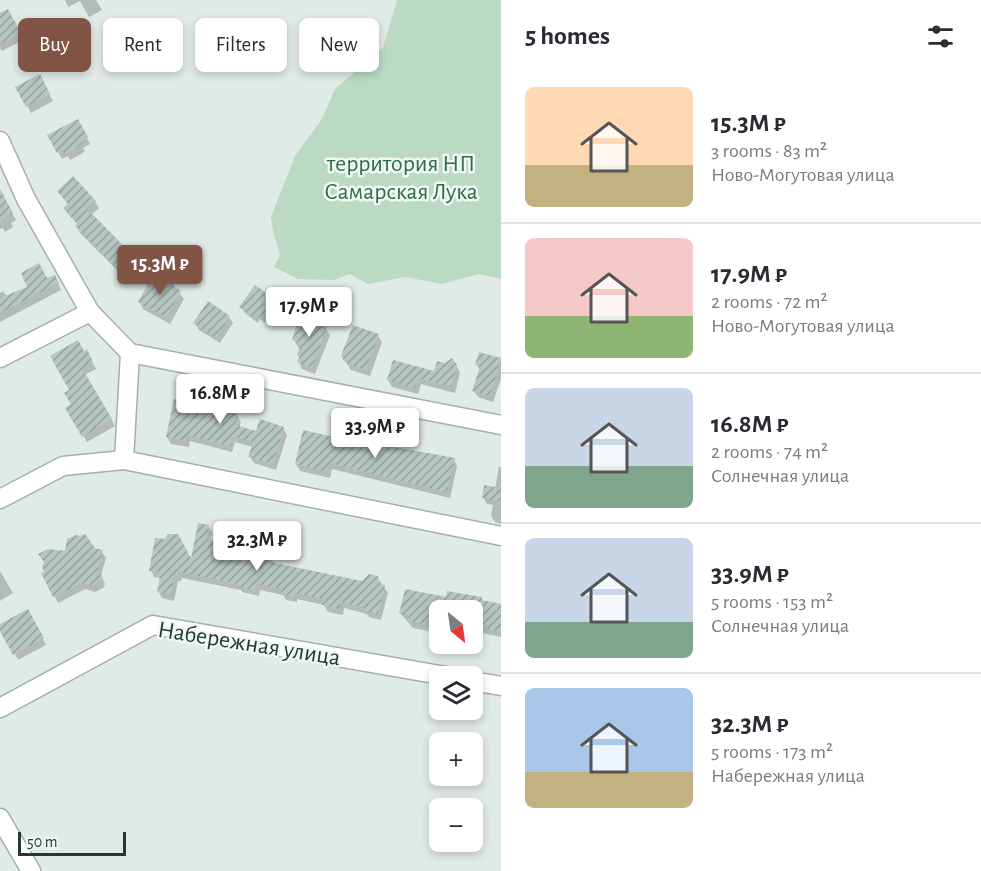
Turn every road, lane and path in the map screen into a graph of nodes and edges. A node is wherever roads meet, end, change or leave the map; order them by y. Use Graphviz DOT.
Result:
graph roads {
  1 [pos="0,141"];
  2 [pos="90,312"];
  3 [pos="130,353"];
  4 [pos="0,358"];
  5 [pos="501,425"];
  6 [pos="124,460"];
  7 [pos="0,499"];
  8 [pos="501,536"];
  9 [pos="429,673"];
  10 [pos="483,683"];
  11 [pos="501,686"];
  12 [pos="0,708"];
  13 [pos="0,818"];
  14 [pos="31,871"];
  1 -- 2 [label="street"];
  2 -- 3 [label="street"];
  2 -- 4 [label="street"];
  3 -- 5 [label="street"];
  3 -- 6 [label="street"];
  6 -- 7 [label="street"];
  6 -- 8 [label="street"];
  9 -- 12 [label="street, Набережная улица"];
  10 -- 11 [label="street"];
  13 -- 14 [label="street"];
}
